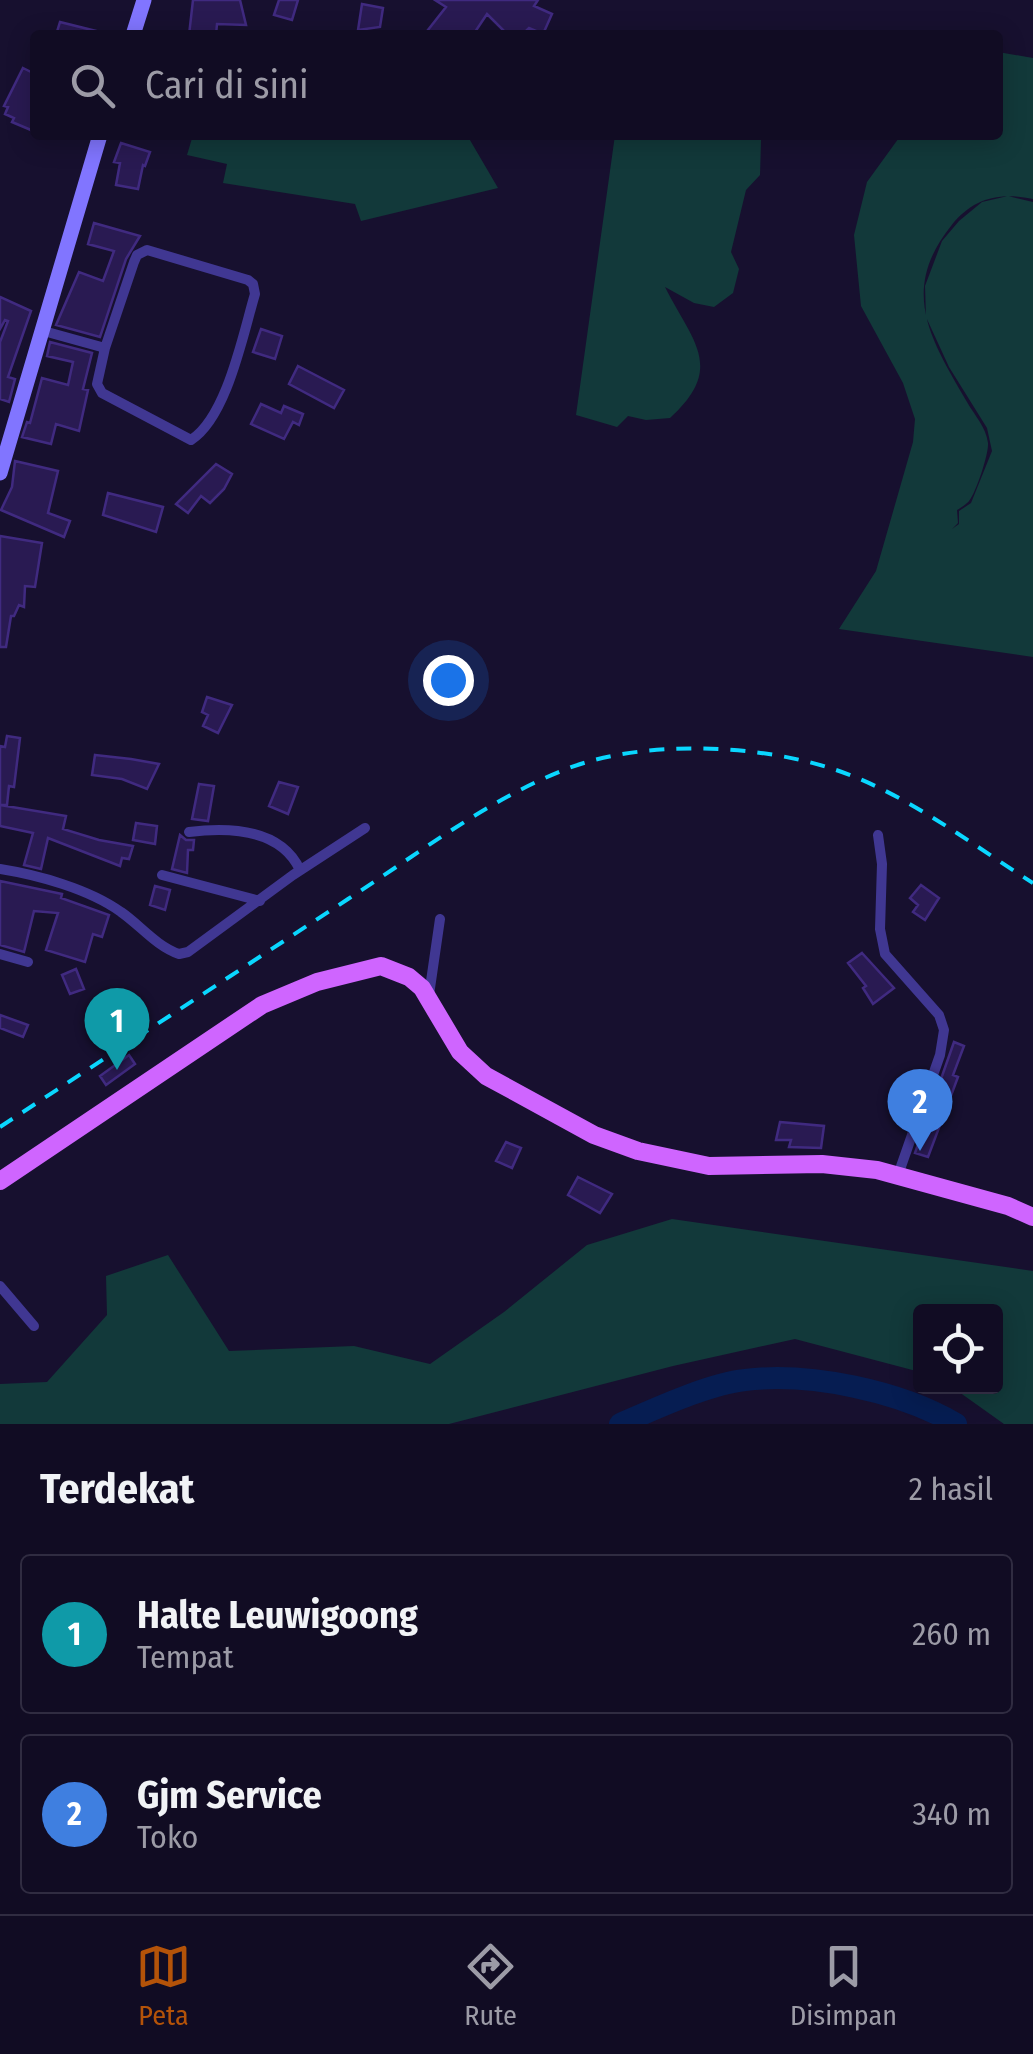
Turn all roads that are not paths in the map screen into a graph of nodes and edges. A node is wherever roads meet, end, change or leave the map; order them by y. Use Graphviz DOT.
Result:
graph roads {
  1 [pos="144,0"];
  2 [pos="135,30"];
  3 [pos="98,140"];
  4 [pos="40,330"];
  5 [pos="105,348"];
  6 [pos="0,473"];
  7 [pos="364,828"];
  8 [pos="189,832"];
  9 [pos="878,834"];
  10 [pos="0,868"];
  11 [pos="300,870"];
  12 [pos="162,875"];
  13 [pos="260,901"];
  14 [pos="440,919"];
  15 [pos="0,954"];
  16 [pos="28,962"];
  17 [pos="429,996"];
  18 [pos="898,1175"];
  19 [pos="0,1181"];
  20 [pos="1033,1217"];
  21 [pos="0,1286"];
  22 [pos="34,1326"];
  1 -- 2 [label="main road"];
  3 -- 4 [label="main road"];
  4 -- 5 [label="street"];
  4 -- 6 [label="main road"];
  5 -- 5 [label="street"];
  7 -- 11 [label="street"];
  8 -- 11 [label="street"];
  9 -- 18 [label="street"];
  10 -- 13 [label="street"];
  11 -- 13 [label="street"];
  12 -- 13 [label="street"];
  14 -- 17 [label="street"];
  15 -- 16 [label="street"];
  17 -- 18 [label="main road"];
  17 -- 19 [label="main road"];
  18 -- 20 [label="main road"];
  21 -- 22 [label="street"];
}
